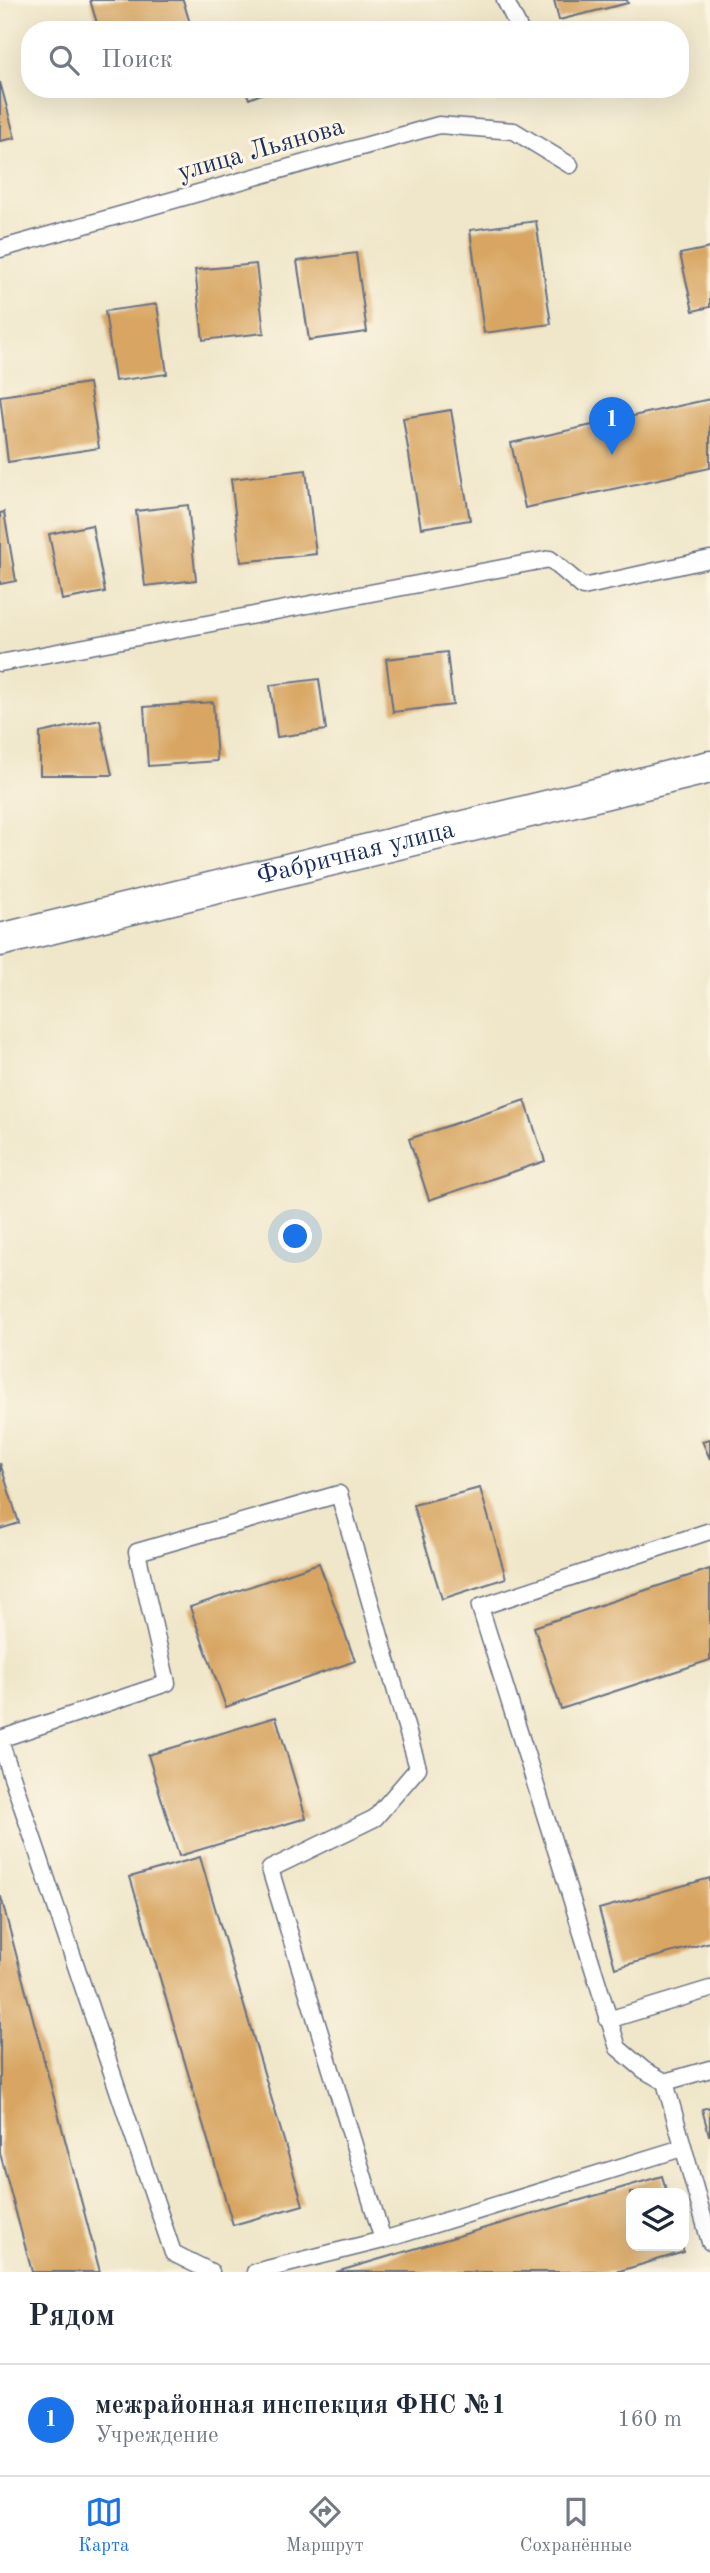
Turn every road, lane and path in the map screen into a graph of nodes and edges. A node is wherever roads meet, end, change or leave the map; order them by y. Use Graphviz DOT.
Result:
graph roads {
  1 [pos="505,0"];
  2 [pos="516,21"];
  3 [pos="570,165"];
  4 [pos="0,249"];
  5 [pos="710,559"];
  6 [pos="0,663"];
  7 [pos="710,767"];
  8 [pos="0,940"];
  9 [pos="710,1531"];
  10 [pos="0,1740"];
  11 [pos="710,1989"];
  12 [pos="608,2020"];
  13 [pos="710,2068"];
  14 [pos="665,2082"];
  15 [pos="682,2148"];
  16 [pos="383,2240"];
  17 [pos="710,2242"];
  18 [pos="211,2272"];
  19 [pos="255,2272"];
  1 -- 2 [label="lane"];
  3 -- 4 [label="lane, улица Льянова"];
  5 -- 6 [label="lane"];
  7 -- 8 [label="street, Фабричная улица"];
  9 -- 12 [label="lane"];
  10 -- 16 [label="lane"];
  10 -- 18 [label="lane"];
  11 -- 12 [label="lane"];
  12 -- 14 [label="lane"];
  13 -- 14 [label="lane"];
  14 -- 15 [label="lane"];
  15 -- 16 [label="lane"];
  15 -- 17 [label="lane"];
  16 -- 19 [label="lane"];
}
